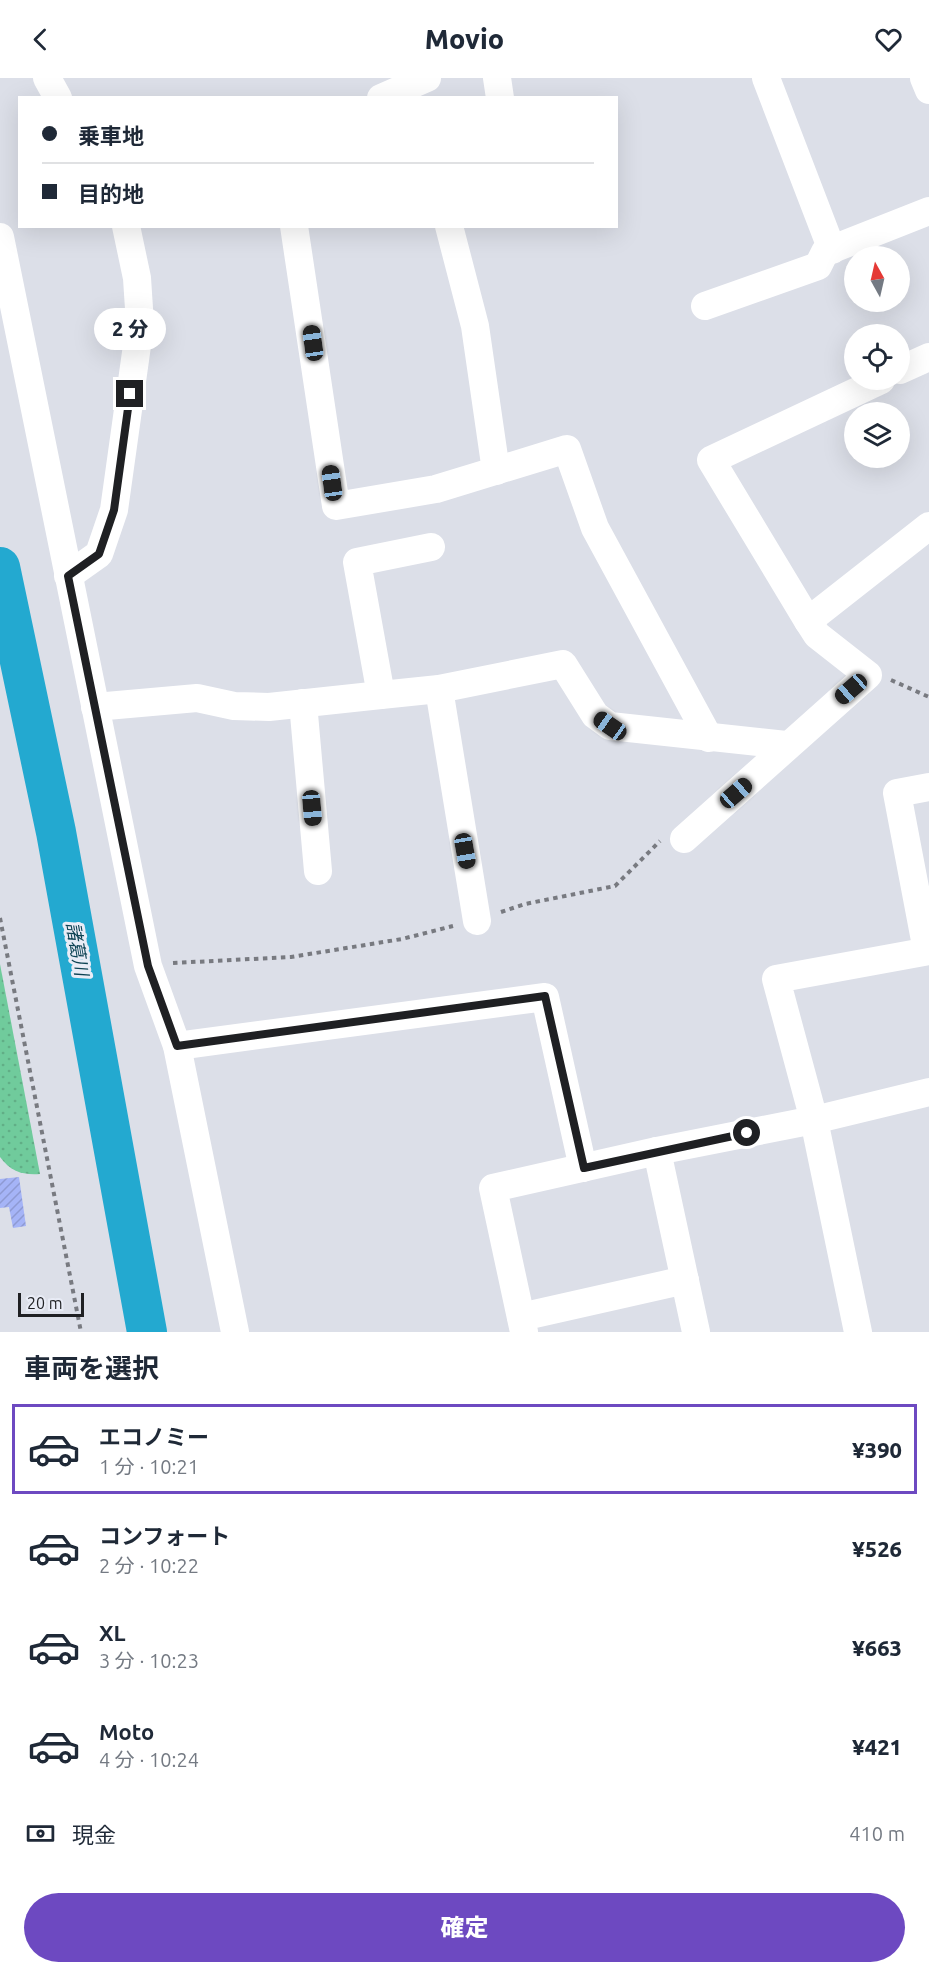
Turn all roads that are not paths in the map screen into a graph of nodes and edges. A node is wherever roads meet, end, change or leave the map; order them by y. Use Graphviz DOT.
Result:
graph roads {
  1 [pos="47,78"];
  2 [pos="427,78"];
  3 [pos="440,78"];
  4 [pos="497,78"];
  5 [pos="766,78"];
  6 [pos="924,78"];
  7 [pos="929,90"];
  8 [pos="57,96"];
  9 [pos="386,96"];
  10 [pos="441,96"];
  11 [pos="500,96"];
  12 [pos="929,211"];
  13 [pos="126,228"];
  14 [pos="294,228"];
  15 [pos="449,228"];
  16 [pos="0,237"];
  17 [pos="832,250"];
  18 [pos="705,306"];
  19 [pos="929,357"];
  20 [pos="910,366"];
  21 [pos="860,390"];
  22 [pos="496,471"];
  23 [pos="929,526"];
  24 [pos="431,547"];
  25 [pos="68,576"];
  26 [pos="808,621"];
  27 [pos="439,689"];
  28 [pos="381,695"];
  29 [pos="303,703"];
  30 [pos="95,707"];
  31 [pos="709,738"];
  32 [pos="786,745"];
  33 [pos="929,787"];
  34 [pos="684,839"];
  35 [pos="318,871"];
  36 [pos="477,921"];
  37 [pos="928,951"];
  38 [pos="177,1046"];
  39 [pos="929,1092"];
  40 [pos="814,1120"];
  41 [pos="657,1151"];
  42 [pos="584,1168"];
  43 [pos="685,1280"];
  44 [pos="523,1324"];
  45 [pos="236,1332"];
  46 [pos="696,1332"];
  47 [pos="858,1332"];
  1 -- 8 [label="street"];
  2 -- 9 [label="street"];
  3 -- 10 [label="street"];
  4 -- 11 [label="street"];
  5 -- 17 [label="street"];
  6 -- 7 [label="street"];
  12 -- 17 [label="street"];
  13 -- 25 [label="street"];
  14 -- 22 [label="street"];
  15 -- 22 [label="street"];
  16 -- 25 [label="street"];
  17 -- 18 [label="street"];
  19 -- 20 [label="street"];
  21 -- 26 [label="street"];
  22 -- 31 [label="street"];
  23 -- 26 [label="street"];
  24 -- 28 [label="street"];
  25 -- 30 [label="street"];
  26 -- 32 [label="street"];
  27 -- 28 [label="street"];
  27 -- 31 [label="street"];
  27 -- 36 [label="street"];
  28 -- 29 [label="street"];
  29 -- 30 [label="street"];
  29 -- 35 [label="street"];
  30 -- 38 [label="street"];
  31 -- 32 [label="street"];
  32 -- 34 [label="street"];
  33 -- 37 [label="street"];
  37 -- 40 [label="street"];
  38 -- 42 [label="street"];
  38 -- 45 [label="street"];
  39 -- 40 [label="street"];
  40 -- 41 [label="street"];
  40 -- 47 [label="street"];
  41 -- 42 [label="street"];
  41 -- 43 [label="street"];
  42 -- 44 [label="street"];
  43 -- 44 [label="street"];
  43 -- 46 [label="street"];
}
